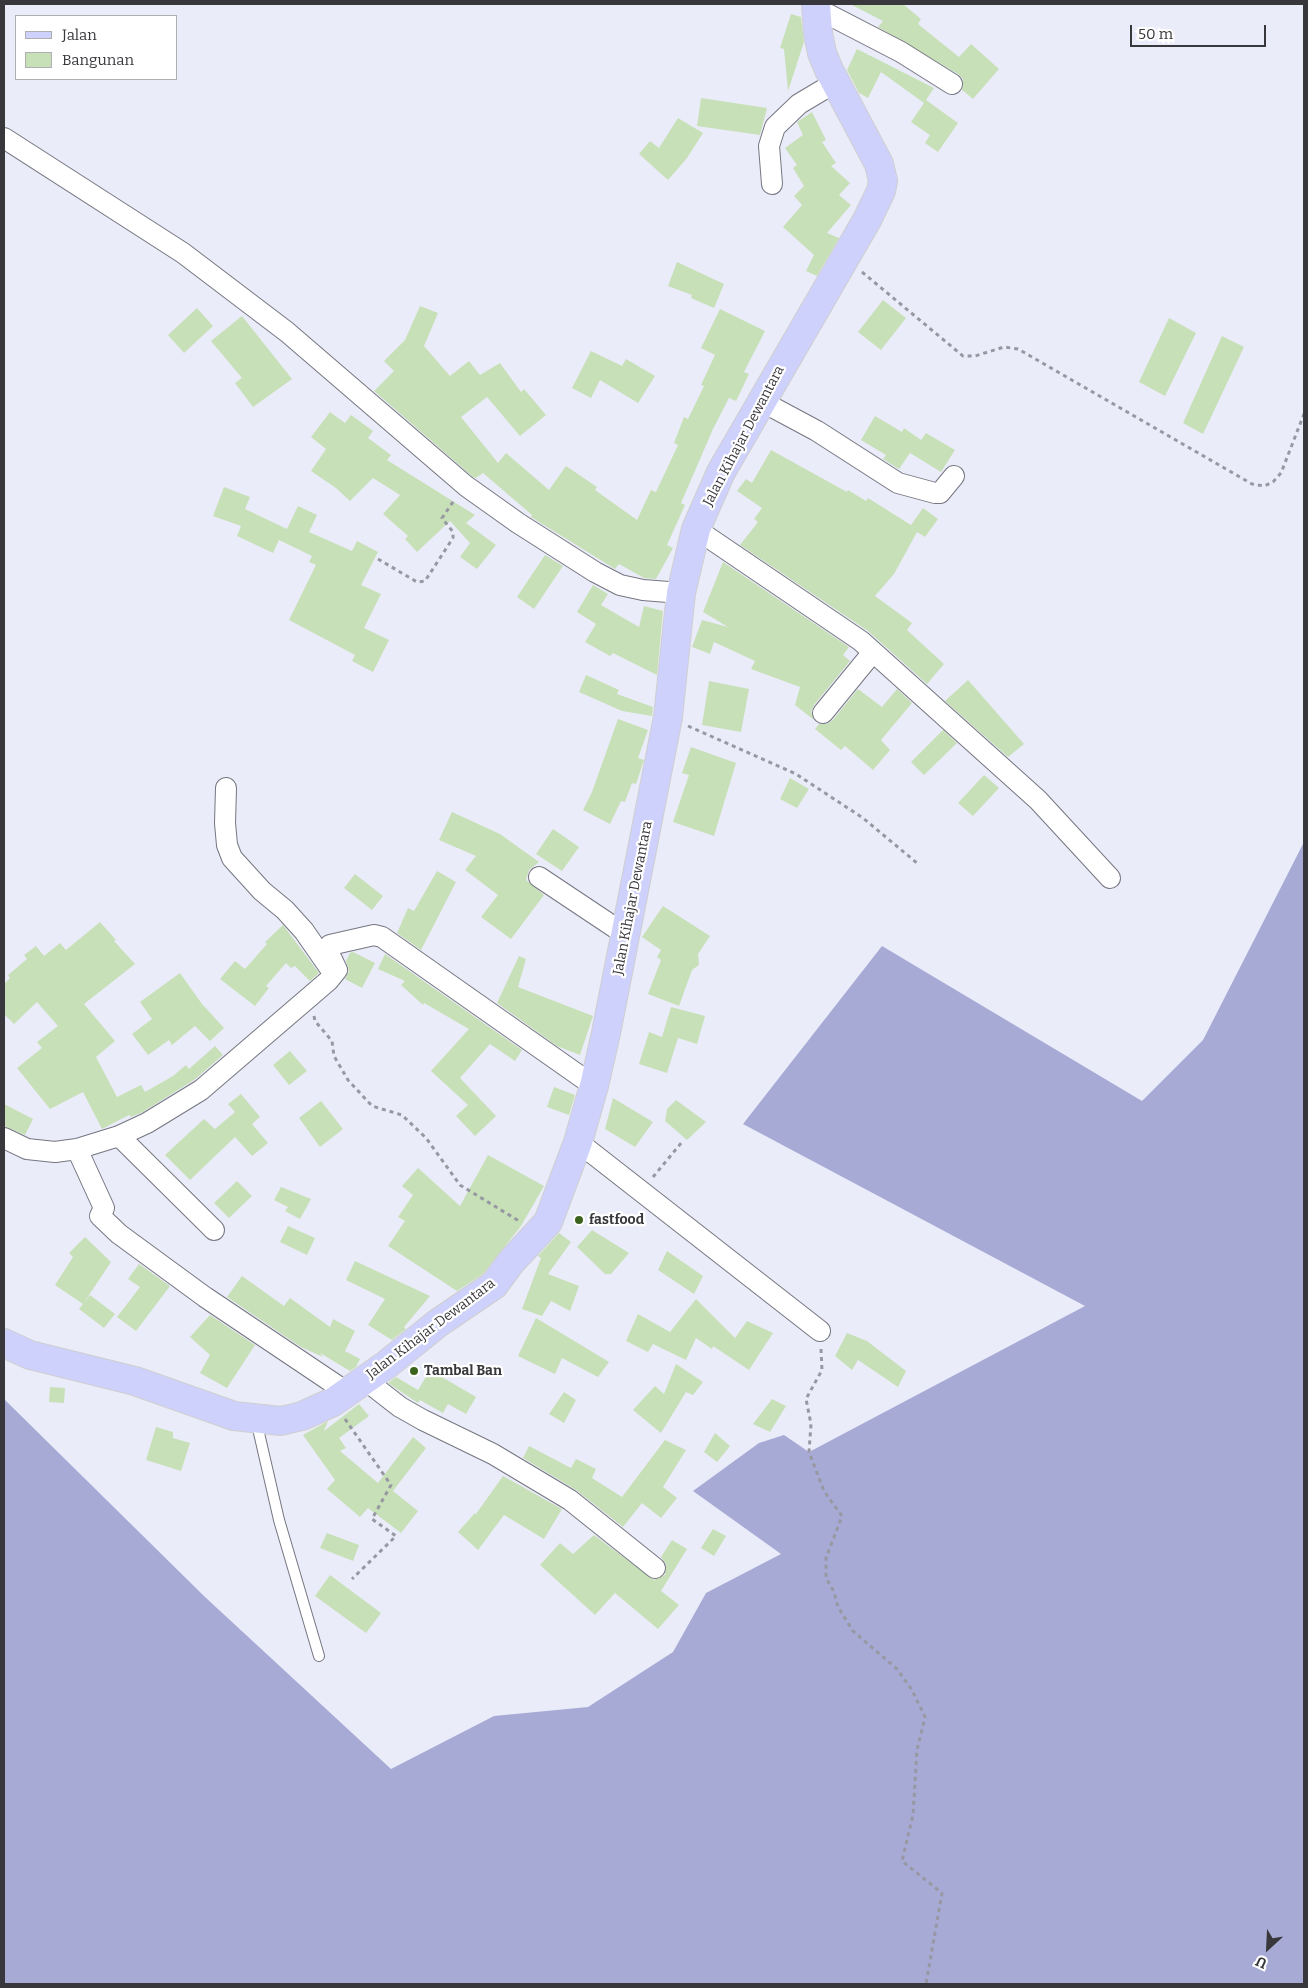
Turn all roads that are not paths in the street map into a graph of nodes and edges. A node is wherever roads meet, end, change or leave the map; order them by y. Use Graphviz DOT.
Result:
graph roads {
  1 [pos="816,6"];
  2 [pos="836,82"];
  3 [pos="952,84"];
  4 [pos="4,138"];
  5 [pos="772,184"];
  6 [pos="761,401"];
  7 [pos="954,476"];
  8 [pos="696,529"];
  9 [pos="681,593"];
  10 [pos="873,652"];
  11 [pos="824,713"];
  12 [pos="226,788"];
  13 [pos="539,876"];
  14 [pos="1110,878"];
  15 [pos="626,935"];
  16 [pos="328,981"];
  17 [pos="594,1086"];
  18 [pos="119,1136"];
  19 [pos="4,1138"];
  20 [pos="578,1142"];
  21 [pos="77,1149"];
  22 [pos="214,1230"];
  23 [pos="820,1331"];
  24 [pos="4,1344"];
  25 [pos="347,1391"];
  26 [pos="256,1419"];
  27 [pos="655,1568"];
  28 [pos="319,1656"];
  1 -- 2 [label="main road, Jalan Kihajar Dewantara"];
  1 -- 3 [label="street"];
  2 -- 5 [label="street"];
  2 -- 6 [label="main road, Jalan Kihajar Dewantara"];
  4 -- 9 [label="street"];
  6 -- 7 [label="street"];
  6 -- 8 [label="main road, Jalan Kihajar Dewantara"];
  8 -- 9 [label="main road, Jalan Kihajar Dewantara"];
  8 -- 10 [label="street"];
  9 -- 15 [label="main road, Jalan Kihajar Dewantara"];
  10 -- 11 [label="street"];
  10 -- 14 [label="street"];
  12 -- 16 [label="street"];
  13 -- 15 [label="street"];
  15 -- 17 [label="main road, Jalan Kihajar Dewantara"];
  16 -- 17 [label="street"];
  16 -- 18 [label="street"];
  17 -- 20 [label="main road, Jalan Kihajar Dewantara"];
  18 -- 21 [label="street"];
  18 -- 22 [label="street"];
  19 -- 21 [label="street"];
  20 -- 23 [label="street"];
  20 -- 25 [label="main road, Jalan Kihajar Dewantara"];
  21 -- 25 [label="street"];
  24 -- 26 [label="main road, Jalan Kihajar Dewantara"];
  25 -- 26 [label="main road, Jalan Kihajar Dewantara"];
  25 -- 27 [label="street"];
  26 -- 28 [label="lane"];
}
